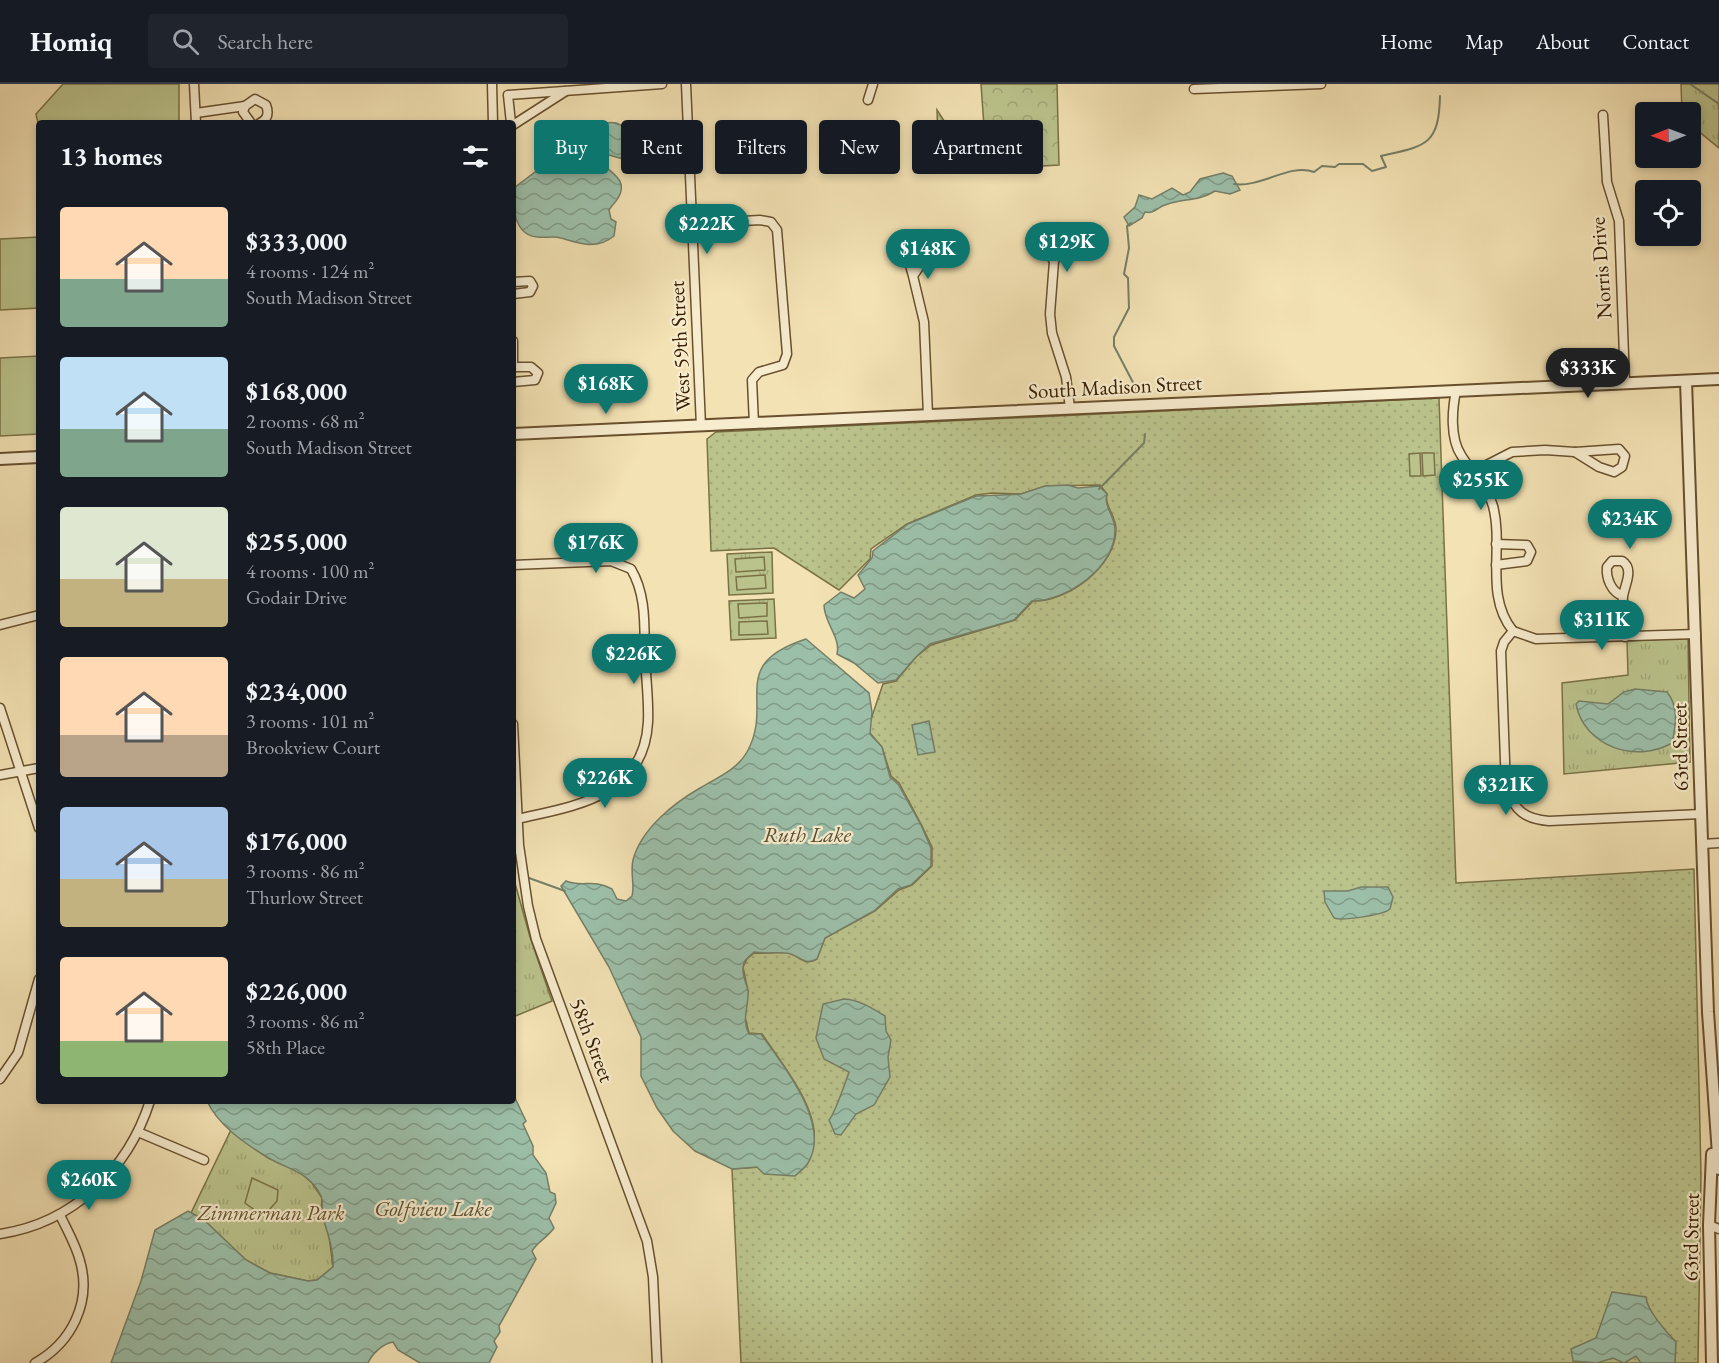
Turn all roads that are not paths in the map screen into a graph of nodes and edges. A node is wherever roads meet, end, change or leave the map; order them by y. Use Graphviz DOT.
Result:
graph roads {
  1 [pos="194,84"];
  2 [pos="492,84"];
  3 [pos="662,84"];
  4 [pos="686,84"];
  5 [pos="873,84"];
  6 [pos="1321,84"];
  7 [pos="1194,89"];
  8 [pos="567,91"];
  9 [pos="868,99"];
  10 [pos="245,106"];
  11 [pos="196,113"];
  12 [pos="1603,115"];
  13 [pos="196,120"];
  14 [pos="247,120"];
  15 [pos="264,120"];
  16 [pos="493,120"];
  17 [pos="511,120"];
  18 [pos="516,122"];
  19 [pos="692,224"];
  20 [pos="1054,261"];
  21 [pos="913,276"];
  22 [pos="516,282"];
  23 [pos="516,294"];
  24 [pos="516,367"];
  25 [pos="1719,379"];
  26 [pos="1686,381"];
  27 [pos="516,382"];
  28 [pos="1625,383"];
  29 [pos="1456,391"];
  30 [pos="1070,408"];
  31 [pos="928,416"];
  32 [pos="754,424"];
  33 [pos="701,426"];
  34 [pos="516,434"];
  35 [pos="1575,452"];
  36 [pos="36,457"];
  37 [pos="0,459"];
  38 [pos="1475,471"];
  39 [pos="1496,544"];
  40 [pos="516,565"];
  41 [pos="1496,565"];
  42 [pos="1623,596"];
  43 [pos="36,616"];
  44 [pos="0,625"];
  45 [pos="1513,631"];
  46 [pos="1696,633"];
  47 [pos="1625,637"];
  48 [pos="0,708"];
  49 [pos="36,769"];
  50 [pos="21,773"];
  51 [pos="0,775"];
  52 [pos="516,795"];
  53 [pos="1701,814"];
  54 [pos="36,819"];
  55 [pos="517,819"];
  56 [pos="1719,843"];
  57 [pos="1702,844"];
  58 [pos="36,989"];
  59 [pos="1715,1062"];
  60 [pos="0,1079"];
  61 [pos="149,1104"];
  62 [pos="1713,1111"];
  63 [pos="138,1132"];
  64 [pos="204,1160"];
  65 [pos="1719,1169"];
  66 [pos="60,1215"];
  67 [pos="1716,1225"];
  68 [pos="0,1234"];
  69 [pos="35,1363"];
  70 [pos="657,1363"];
  71 [pos="1712,1363"];
  1 -- 11 [label="street"];
  2 -- 16 [label="street"];
  3 -- 8 [label="street"];
  4 -- 19 [label="street, West 59th Street"];
  5 -- 9 [label="street"];
  6 -- 7 [label="street"];
  8 -- 17 [label="street"];
  8 -- 18 [label="street"];
  10 -- 11 [label="street"];
  10 -- 14 [label="street"];
  10 -- 15 [label="street"];
  11 -- 13 [label="street"];
  12 -- 28 [label="street, Norris Drive"];
  19 -- 32 [label="street"];
  19 -- 33 [label="street, West 59th Street"];
  20 -- 30 [label="street"];
  21 -- 31 [label="street"];
  22 -- 23 [label="street"];
  24 -- 27 [label="street"];
  25 -- 26 [label="street, South Madison Street"];
  26 -- 28 [label="street, South Madison Street"];
  26 -- 46 [label="street, 63rd Street"];
  28 -- 29 [label="street, South Madison Street"];
  29 -- 30 [label="street, South Madison Street"];
  29 -- 38 [label="street"];
  30 -- 31 [label="street, South Madison Street"];
  31 -- 32 [label="street, South Madison Street"];
  32 -- 33 [label="street, South Madison Street"];
  33 -- 34 [label="street, South Madison Street"];
  35 -- 35 [label="street"];
  35 -- 38 [label="street"];
  36 -- 37 [label="street"];
  38 -- 39 [label="street"];
  39 -- 41 [label="street"];
  39 -- 41 [label="street"];
  40 -- 55 [label="street"];
  41 -- 45 [label="street"];
  42 -- 47 [label="street"];
  43 -- 44 [label="street"];
  45 -- 47 [label="street"];
  45 -- 53 [label="street"];
  46 -- 47 [label="street"];
  46 -- 53 [label="street, 63rd Street"];
  48 -- 50 [label="street"];
  49 -- 50 [label="street"];
  50 -- 51 [label="street"];
  50 -- 54 [label="street"];
  52 -- 55 [label="street, 58th Street"];
  53 -- 57 [label="street, 63rd Street"];
  55 -- 70 [label="street, 58th Street"];
  56 -- 57 [label="street"];
  57 -- 59 [label="street, 63rd Street"];
  58 -- 60 [label="street"];
  59 -- 62 [label="street, 63rd Street"];
  61 -- 63 [label="street"];
  62 -- 65 [label="street, 63rd Street"];
  62 -- 67 [label="street, 63rd Street"];
  63 -- 64 [label="street"];
  63 -- 66 [label="street"];
  66 -- 68 [label="street"];
  66 -- 69 [label="street"];
  67 -- 71 [label="street, 63rd Street"];
}
